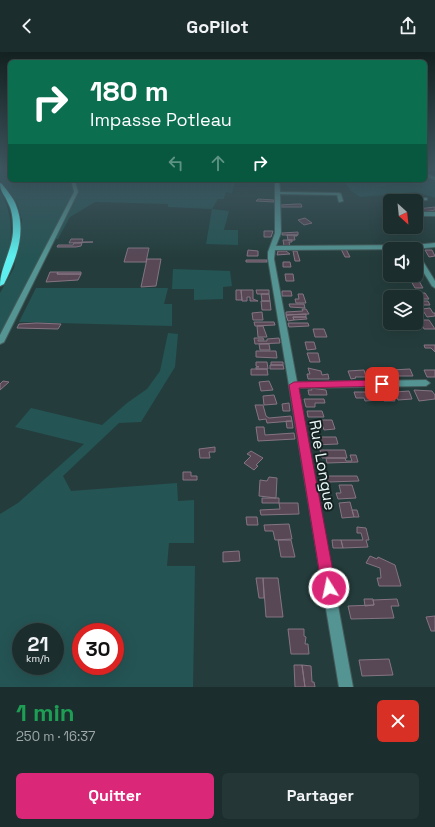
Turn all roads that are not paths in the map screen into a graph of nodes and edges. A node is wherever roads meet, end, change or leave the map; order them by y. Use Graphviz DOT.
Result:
graph roads {
  1 [pos="7,198"];
  2 [pos="73,198"];
  3 [pos="277,198"];
  4 [pos="340,198"];
  5 [pos="341,201"];
  6 [pos="423,214"];
  7 [pos="435,214"];
  8 [pos="435,244"];
  9 [pos="423,246"];
  10 [pos="274,248"];
  11 [pos="383,248"];
  12 [pos="423,266"];
  13 [pos="0,284"];
  14 [pos="435,286"];
  15 [pos="0,342"];
  16 [pos="426,383"];
  17 [pos="294,385"];
  18 [pos="346,687"];
  1 -- 13 [label="main road"];
  2 -- 15 [label="street"];
  3 -- 10 [label="street, Rue Longue"];
  4 -- 5 [label="street"];
  6 -- 7 [label="street"];
  8 -- 9 [label="street"];
  10 -- 11 [label="street"];
  10 -- 17 [label="street, Rue Longue"];
  12 -- 14 [label="street"];
  16 -- 17 [label="street"];
  17 -- 18 [label="street, Rue Longue"];
}
